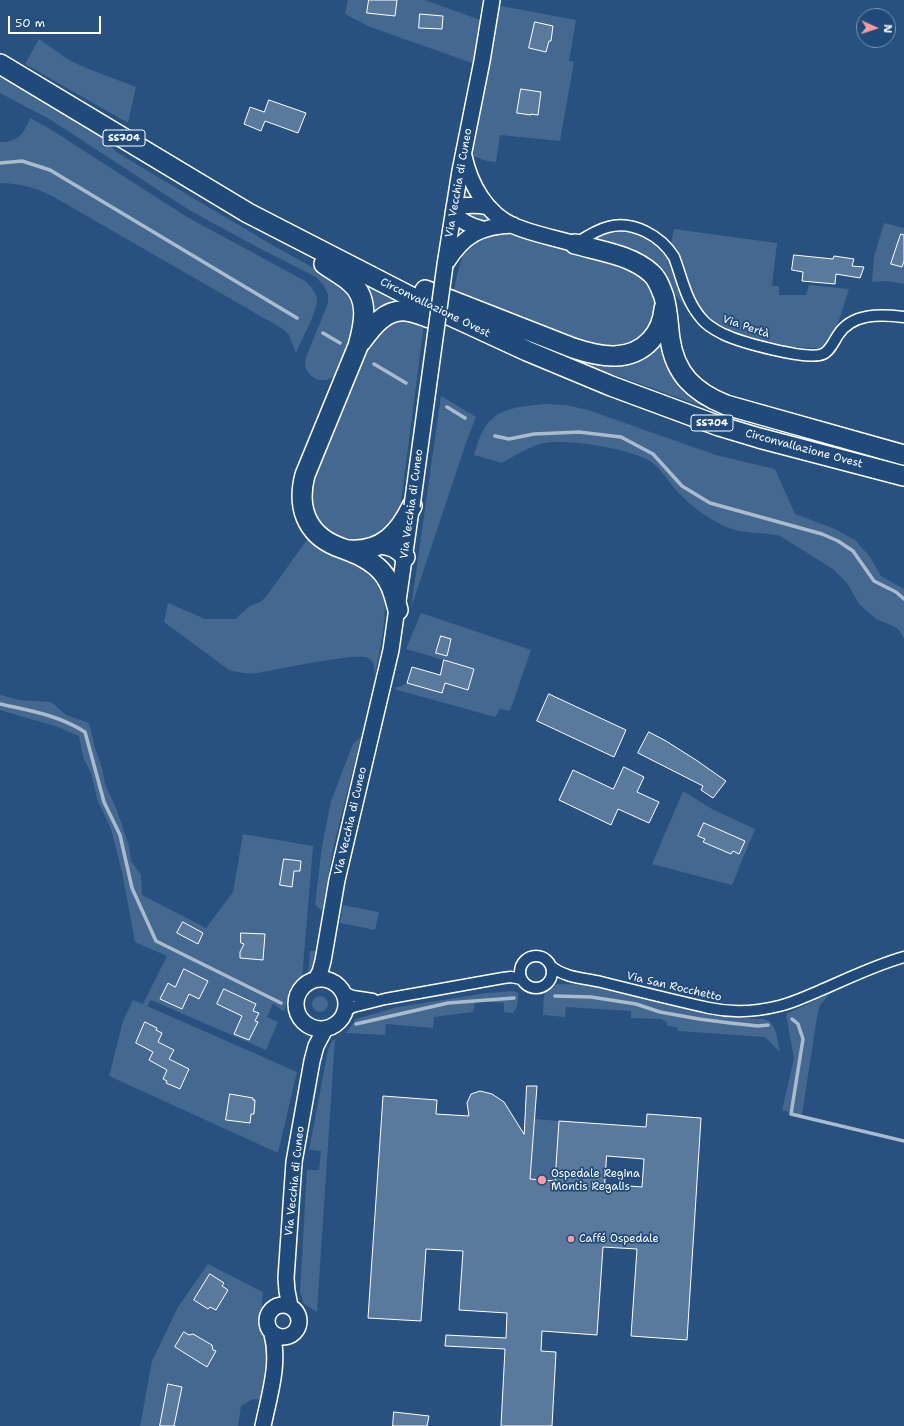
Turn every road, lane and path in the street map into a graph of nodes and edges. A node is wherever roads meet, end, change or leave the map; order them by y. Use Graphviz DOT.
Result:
graph roads {
  1 [pos="492,0"];
  2 [pos="0,64"];
  3 [pos="463,151"];
  4 [pos="488,207"];
  5 [pos="454,210"];
  6 [pos="248,213"];
  7 [pos="513,225"];
  8 [pos="482,229"];
  9 [pos="575,244"];
  10 [pos="343,263"];
  11 [pos="445,265"];
  12 [pos="662,292"];
  13 [pos="904,317"];
  14 [pos="358,346"];
  15 [pos="527,351"];
  16 [pos="904,455"];
  17 [pos="904,476"];
  18 [pos="412,506"];
  19 [pos="380,544"];
  20 [pos="348,550"];
  21 [pos="404,559"];
  22 [pos="377,567"];
  23 [pos="398,610"];
  24 [pos="904,957"];
  25 [pos="520,967"];
  26 [pos="552,967"];
  27 [pos="574,977"];
  28 [pos="502,978"];
  29 [pos="521,979"];
  30 [pos="323,980"];
  31 [pos="549,982"];
  32 [pos="343,992"];
  33 [pos="385,998"];
  34 [pos="344,1012"];
  35 [pos="308,1026"];
  36 [pos="325,1029"];
  37 [pos="312,1061"];
  38 [pos="284,1305"];
  39 [pos="272,1334"];
  40 [pos="289,1337"];
  41 [pos="274,1370"];
  42 [pos="263,1426"];
  1 -- 3 [label="street, Via Vecchia di Cuneo"];
  2 -- 6 [label="highway, Circonvallazione Ovest / SS704"];
  3 -- 4 [label="street"];
  3 -- 5 [label="street, Via Vecchia di Cuneo"];
  4 -- 5 [label="street"];
  4 -- 7 [label="street"];
  5 -- 8 [label="street"];
  5 -- 11 [label="street, Via Vecchia di Cuneo"];
  6 -- 10 [label="highway, Circonvallazione Ovest / SS704"];
  6 -- 14 [label="highway"];
  7 -- 8 [label="street"];
  7 -- 9 [label="street"];
  8 -- 11 [label="street"];
  9 -- 12 [label="highway"];
  9 -- 13 [label="street, Via Pertà"];
  10 -- 12 [label="highway"];
  10 -- 15 [label="highway, Circonvallazione Ovest / SS704"];
  11 -- 18 [label="street, Via Vecchia di Cuneo, bridge"];
  12 -- 16 [label="highway"];
  14 -- 15 [label="highway"];
  14 -- 20 [label="highway"];
  15 -- 17 [label="highway, Circonvallazione Ovest / SS704"];
  18 -- 19 [label="highway"];
  18 -- 21 [label="street, Via Vecchia di Cuneo"];
  19 -- 20 [label="highway"];
  19 -- 21 [label="highway"];
  20 -- 22 [label="highway"];
  21 -- 22 [label="highway"];
  21 -- 23 [label="street, Via Vecchia di Cuneo"];
  22 -- 23 [label="highway"];
  23 -- 30 [label="street, Via Vecchia di Cuneo"];
  24 -- 27 [label="street, Via San Rocchetto"];
  25 -- 26 [label="street, Via San Rocchetto"];
  25 -- 28 [label="street, Via San Rocchetto"];
  25 -- 29 [label="street"];
  26 -- 27 [label="street, Via San Rocchetto"];
  26 -- 31 [label="street"];
  27 -- 31 [label="street, Via San Rocchetto"];
  28 -- 29 [label="street, Via San Rocchetto"];
  28 -- 33 [label="street, Via San Rocchetto"];
  29 -- 31 [label="street, Via San Rocchetto"];
  30 -- 32 [label="street"];
  30 -- 35 [label="street"];
  32 -- 33 [label="street, Via San Rocchetto"];
  32 -- 34 [label="street"];
  33 -- 34 [label="street, Via San Rocchetto"];
  34 -- 36 [label="street, Via Vecchia di Cuneo"];
  35 -- 36 [label="street"];
  35 -- 37 [label="street, Via Vecchia di Cuneo"];
  36 -- 37 [label="street, Via Vecchia di Cuneo"];
  37 -- 38 [label="street, Via Vecchia di Cuneo"];
  38 -- 39 [label="street, Via Vecchia di Cuneo"];
  38 -- 40 [label="street, Via Vecchia di Cuneo"];
  39 -- 40 [label="street"];
  39 -- 41 [label="street, Via Vecchia di Cuneo"];
  40 -- 41 [label="street, Via Vecchia di Cuneo"];
  41 -- 42 [label="street, Via Vecchia di Cuneo"];
}
